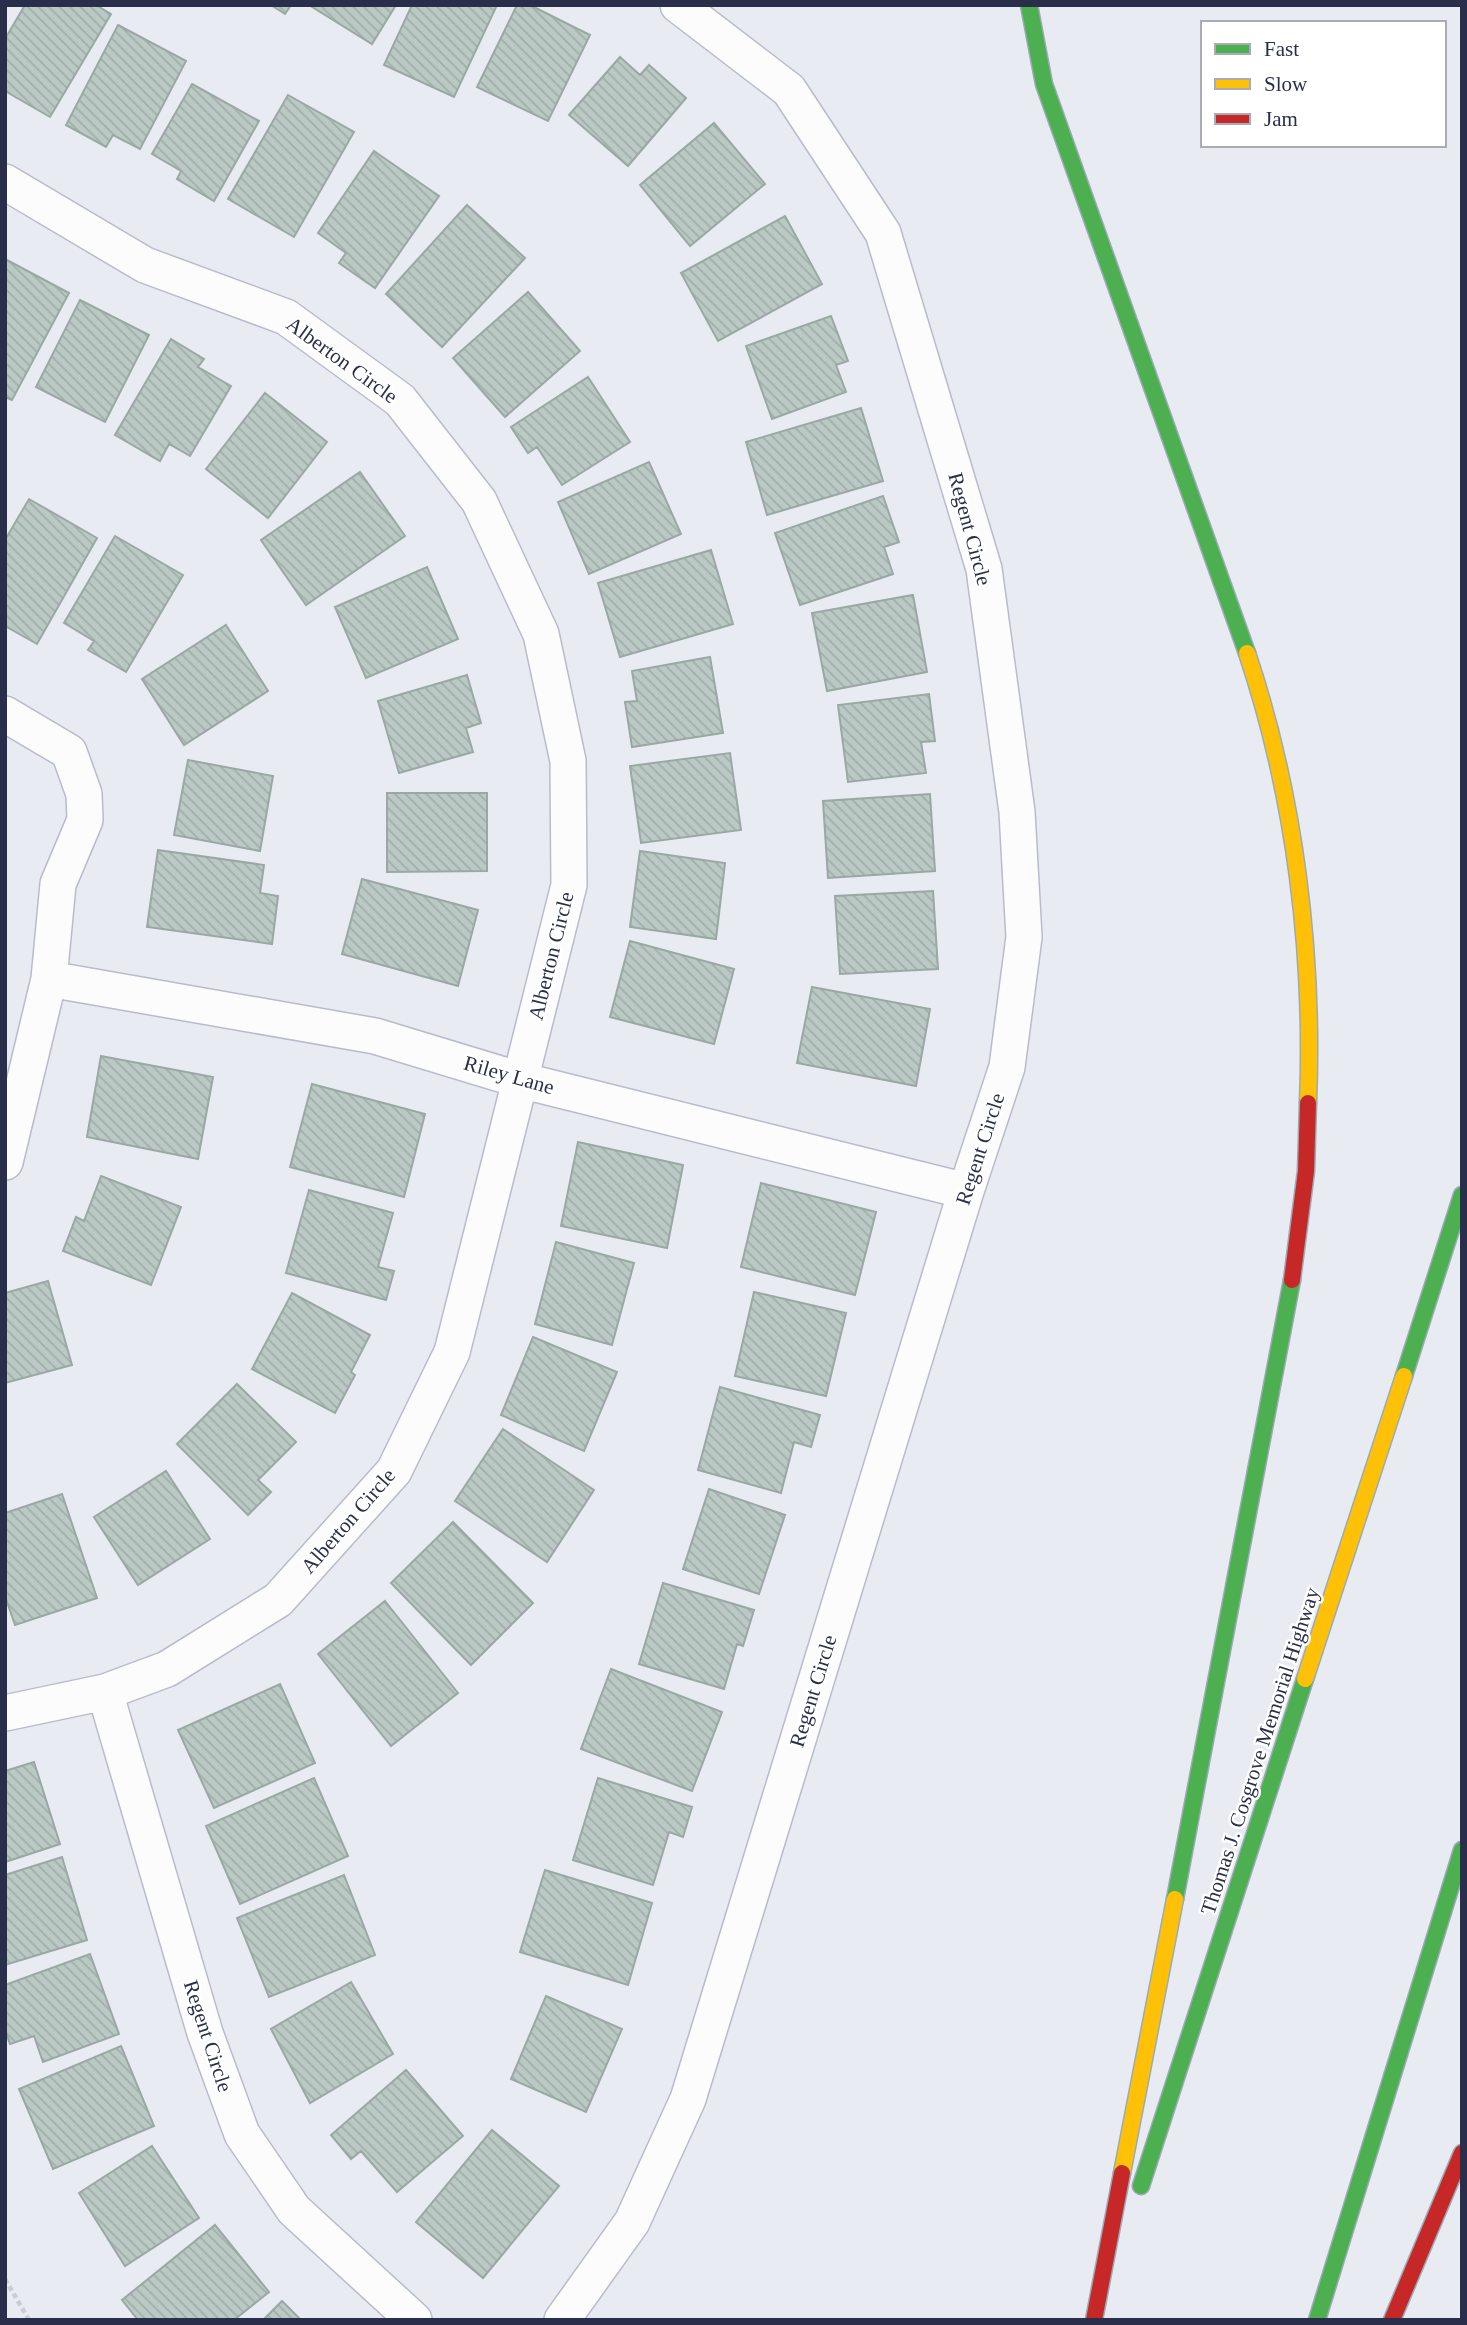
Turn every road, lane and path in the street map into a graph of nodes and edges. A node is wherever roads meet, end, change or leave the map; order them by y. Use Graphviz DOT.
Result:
graph roads {
  1 [pos="678,5"];
  2 [pos="1029,5"];
  3 [pos="5,182"];
  4 [pos="5,714"];
  5 [pos="49,979"];
  6 [pos="520,1080"];
  7 [pos="5,1162"];
  8 [pos="965,1191"];
  9 [pos="1462,1195"];
  10 [pos="105,1692"];
  11 [pos="5,1713"];
  12 [pos="1462,1850"];
  13 [pos="1462,2153"];
  14 [pos="5,2279"];
  15 [pos="29,2320"];
  16 [pos="414,2320"];
  17 [pos="562,2320"];
  18 [pos="1096,2320"];
  19 [pos="1317,2320"];
  20 [pos="1392,2320"];
  1 -- 8 [label="street, Regent Circle"];
  2 -- 18 [label="highway"];
  3 -- 6 [label="street, Alberton Circle"];
  4 -- 5 [label="street"];
  5 -- 6 [label="street, Riley Lane"];
  5 -- 7 [label="street"];
  6 -- 8 [label="street, Riley Lane"];
  6 -- 10 [label="street, Alberton Circle"];
  8 -- 17 [label="street, Regent Circle"];
  9 -- 18 [label="highway, Thomas J. Cosgrove Memorial Highway"];
  10 -- 11 [label="street, Alberton Circle"];
  10 -- 16 [label="street, Regent Circle"];
  12 -- 19 [label="highway"];
  13 -- 20 [label="highway"];
  14 -- 15 [label="path"];
}
